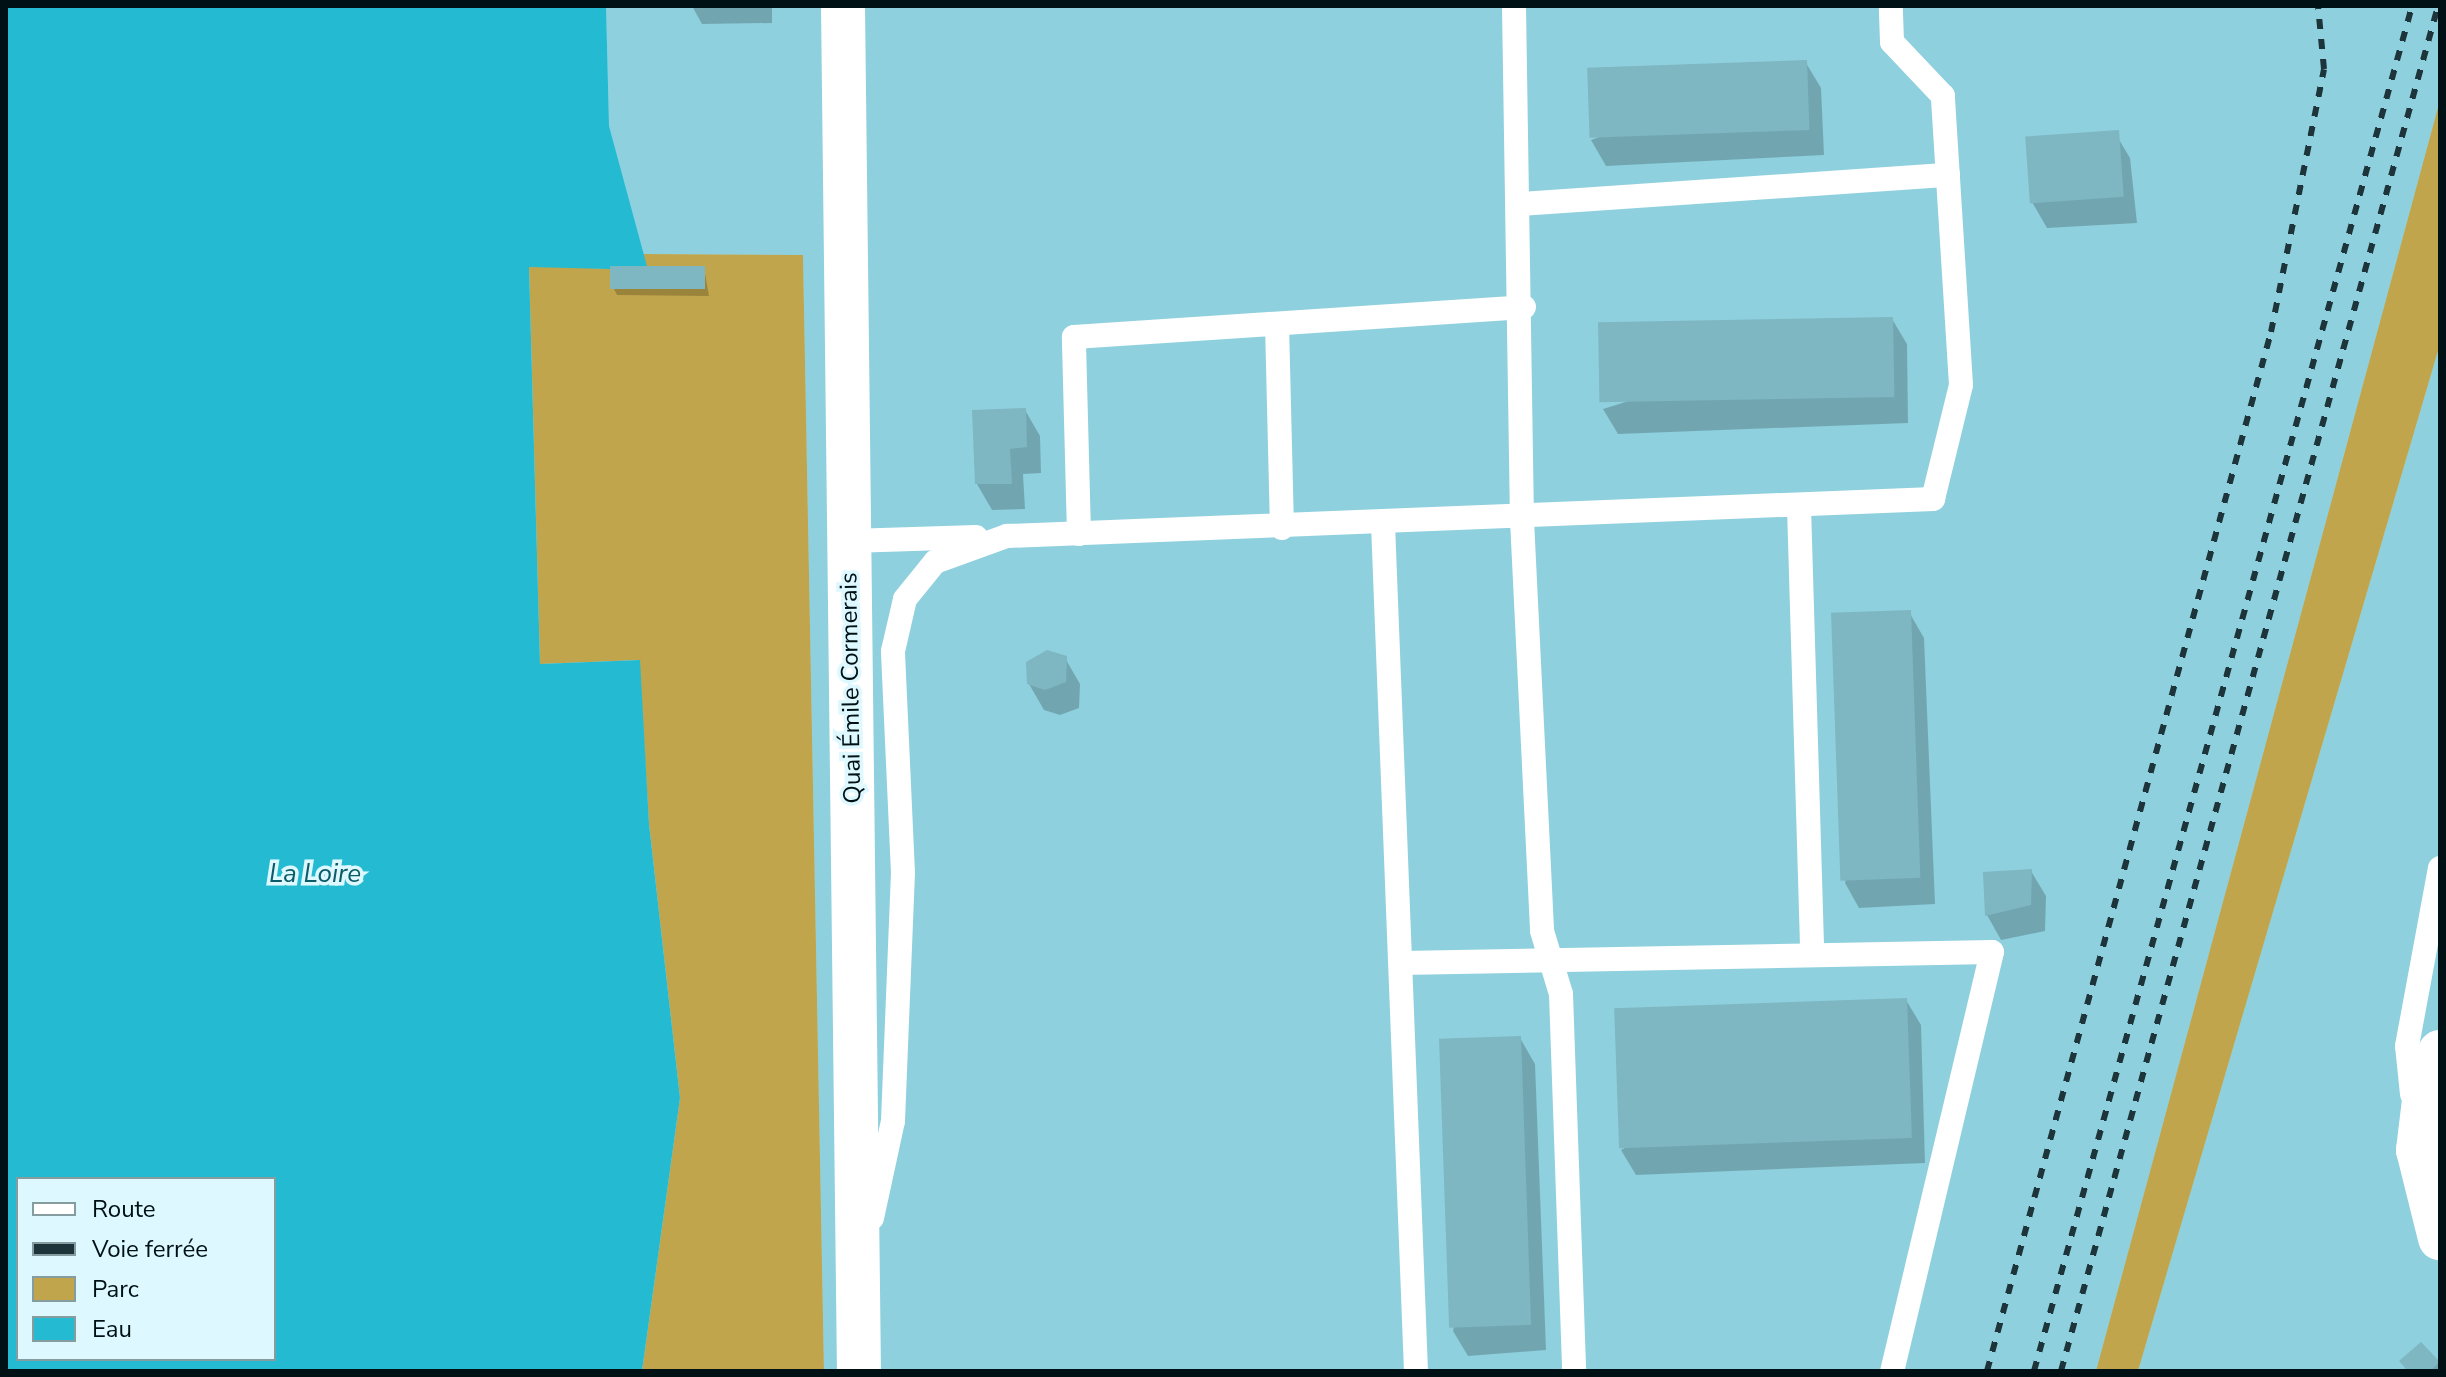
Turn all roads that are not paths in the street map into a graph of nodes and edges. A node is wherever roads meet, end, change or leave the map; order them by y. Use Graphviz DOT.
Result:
graph roads {
  1 [pos="843,6"];
  2 [pos="1514,6"];
  3 [pos="1891,6"];
  4 [pos="1948,175"];
  5 [pos="1520,204"];
  6 [pos="1524,307"];
  7 [pos="1277,324"];
  8 [pos="1799,507"];
  9 [pos="1522,520"];
  10 [pos="1383,524"];
  11 [pos="1282,528"];
  12 [pos="1079,534"];
  13 [pos="1016,536"];
  14 [pos="850,541"];
  15 [pos="2440,868"];
  16 [pos="1812,955"];
  17 [pos="1550,960"];
  18 [pos="1401,963"];
  19 [pos="2440,1052"];
  20 [pos="2418,1150"];
  21 [pos="2440,1238"];
  22 [pos="859,1283"];
  23 [pos="859,1371"];
  24 [pos="1416,1371"];
  25 [pos="1574,1371"];
  26 [pos="1892,1371"];
  1 -- 14 [label="main road, Quai Émile Cormerais"];
  2 -- 5 [label="lane"];
  3 -- 4 [label="lane"];
  4 -- 5 [label="lane"];
  4 -- 8 [label="lane"];
  5 -- 6 [label="lane"];
  6 -- 7 [label="lane"];
  6 -- 9 [label="lane"];
  7 -- 11 [label="lane"];
  7 -- 12 [label="lane"];
  8 -- 9 [label="lane"];
  8 -- 16 [label="lane"];
  9 -- 10 [label="lane"];
  9 -- 17 [label="lane"];
  10 -- 11 [label="lane"];
  10 -- 18 [label="lane"];
  11 -- 12 [label="lane"];
  12 -- 13 [label="lane"];
  13 -- 14 [label="lane"];
  13 -- 22 [label="lane"];
  14 -- 22 [label="main road, Quai Émile Cormerais"];
  15 -- 20 [label="lane"];
  16 -- 17 [label="lane"];
  16 -- 26 [label="lane"];
  17 -- 18 [label="lane"];
  17 -- 25 [label="lane"];
  18 -- 24 [label="lane"];
  19 -- 20 [label="main road"];
  20 -- 21 [label="main road"];
  22 -- 23 [label="main road, Quai Émile Cormerais"];
}
